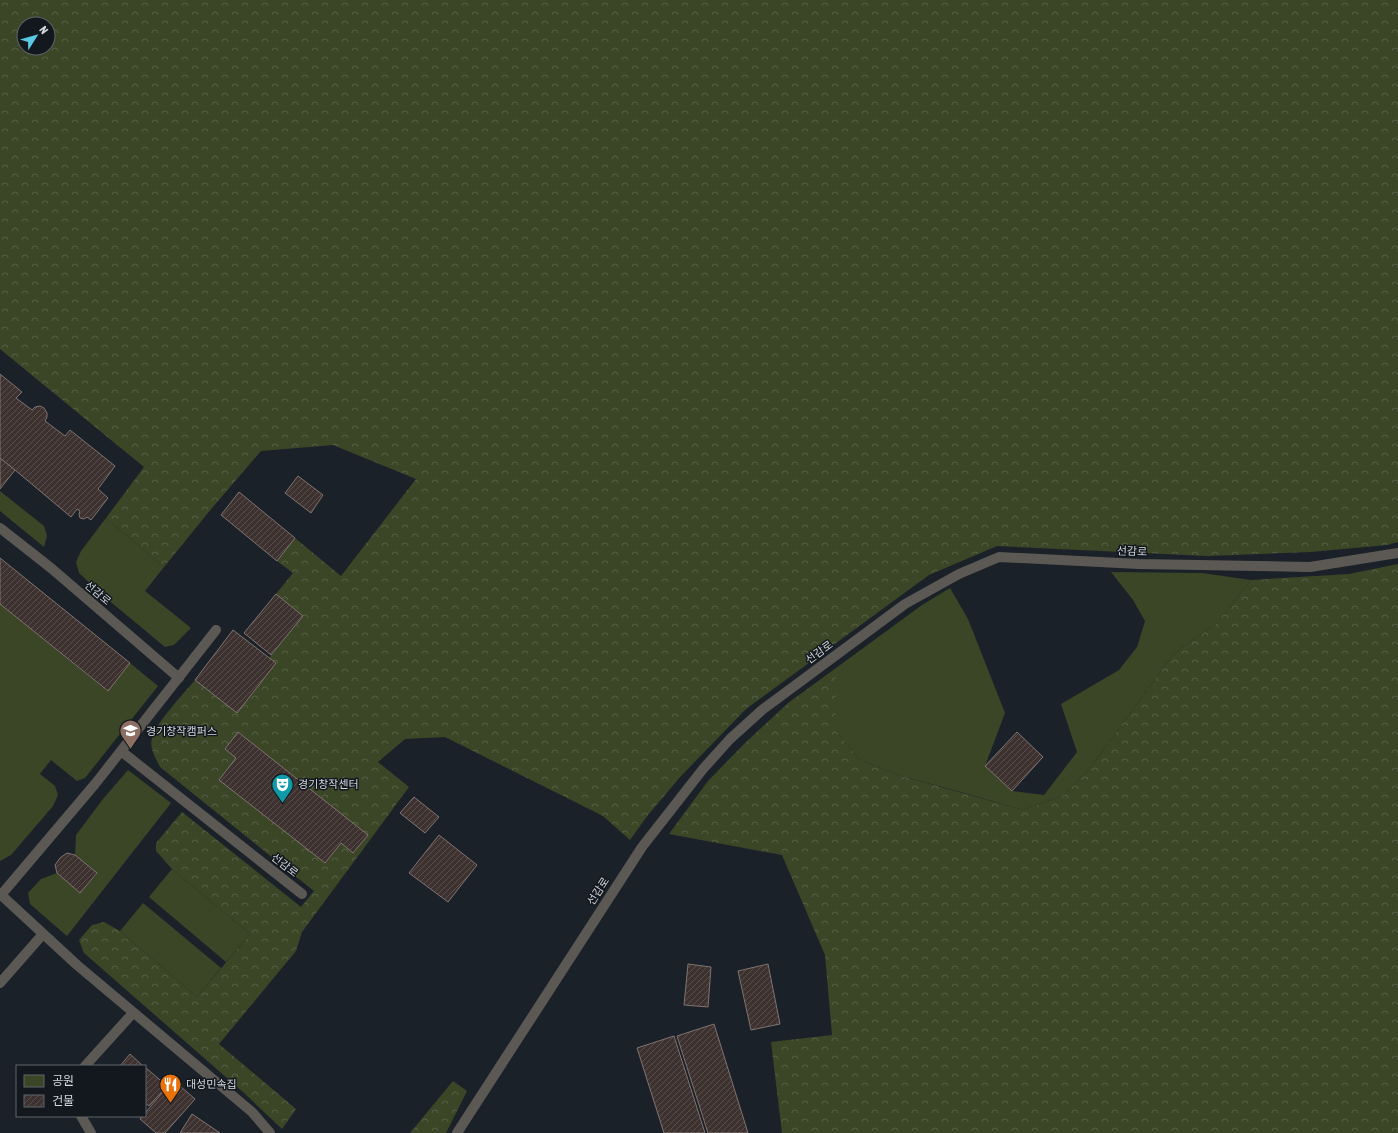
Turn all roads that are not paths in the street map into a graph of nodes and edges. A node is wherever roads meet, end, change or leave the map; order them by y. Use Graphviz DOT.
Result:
graph roads {
  1 [pos="0,528"];
  2 [pos="1398,553"];
  3 [pos="216,630"];
  4 [pos="179,678"];
  5 [pos="121,751"];
  6 [pos="1,894"];
  7 [pos="302,894"];
  8 [pos="43,934"];
  9 [pos="0,983"];
  10 [pos="133,1013"];
  11 [pos="86,1065"];
  12 [pos="82,1117"];
  13 [pos="91,1133"];
  14 [pos="270,1133"];
  15 [pos="457,1133"];
  1 -- 4 [label="lane, 선감로"];
  2 -- 15 [label="lane, 선감로"];
  3 -- 4 [label="lane"];
  4 -- 5 [label="lane"];
  5 -- 6 [label="lane"];
  5 -- 7 [label="lane, 선감로"];
  6 -- 8 [label="lane"];
  8 -- 9 [label="lane"];
  8 -- 10 [label="lane"];
  10 -- 11 [label="lane"];
  10 -- 14 [label="lane"];
  12 -- 13 [label="lane"];
}
